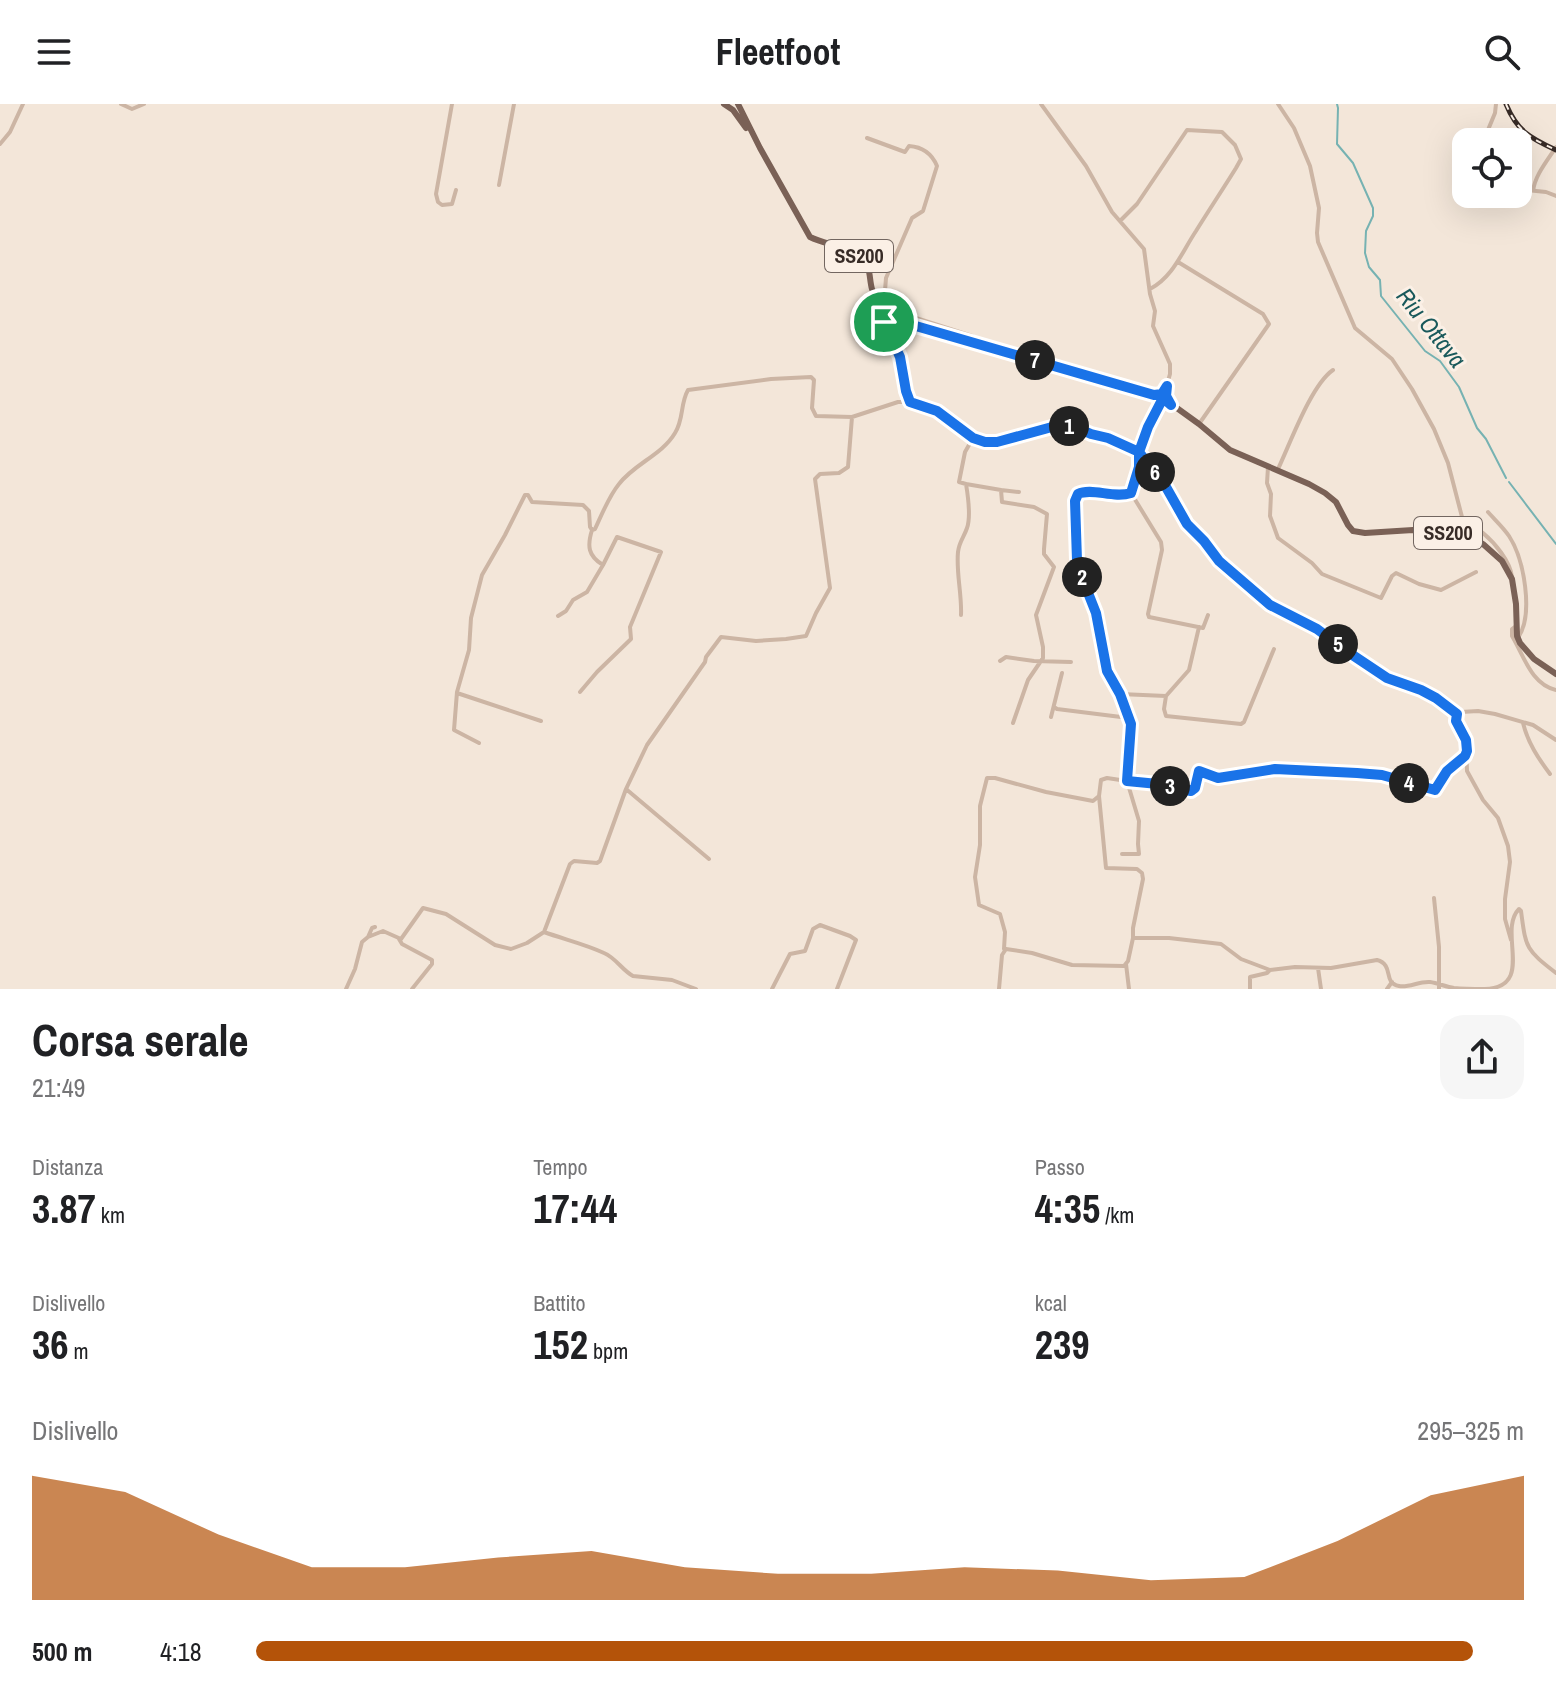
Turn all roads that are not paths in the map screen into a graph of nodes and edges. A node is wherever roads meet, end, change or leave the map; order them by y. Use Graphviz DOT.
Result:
graph roads {
  1 [pos="23,104"];
  2 [pos="121,104"];
  3 [pos="144,104"];
  4 [pos="452,104"];
  5 [pos="514,104"];
  6 [pos="724,104"];
  7 [pos="738,104"];
  8 [pos="1041,104"];
  9 [pos="1278,104"];
  10 [pos="1496,104"];
  11 [pos="1489,128"];
  12 [pos="867,138"];
  13 [pos="0,144"];
  14 [pos="1556,147"];
  15 [pos="760,148"];
  16 [pos="499,185"];
  17 [pos="456,190"];
  18 [pos="1533,191"];
  19 [pos="1556,196"];
  20 [pos="1120,221"];
  21 [pos="1178,262"];
  22 [pos="1150,289"];
  23 [pos="879,303"];
  24 [pos="971,341"];
  25 [pos="1333,370"];
  26 [pos="1167,387"];
  27 [pos="1154,395"];
  28 [pos="1163,398"];
  29 [pos="910,402"];
  30 [pos="1171,405"];
  31 [pos="852,417"];
  32 [pos="1199,424"];
  33 [pos="973,438"];
  34 [pos="1139,452"];
  35 [pos="1268,467"];
  36 [pos="1277,472"];
  37 [pos="966,484"];
  38 [pos="1001,490"];
  39 [pos="1019,492"];
  40 [pos="1131,493"];
  41 [pos="1488,512"];
  42 [pos="592,530"];
  43 [pos="603,565"];
  44 [pos="1476,572"];
  45 [pos="1512,579"];
  46 [pos="961,615"];
  47 [pos="1208,615"];
  48 [pos="558,616"];
  49 [pos="1516,626"];
  50 [pos="1199,627"];
  51 [pos="1518,638"];
  52 [pos="1274,649"];
  53 [pos="1000,661"];
  54 [pos="1041,661"];
  55 [pos="1071,662"];
  56 [pos="1062,673"];
  57 [pos="1556,674"];
  58 [pos="1556,690"];
  59 [pos="580,692"];
  60 [pos="457,693"];
  61 [pos="1120,694"];
  62 [pos="1166,696"];
  63 [pos="1054,707"];
  64 [pos="1457,714"];
  65 [pos="1051,717"];
  66 [pos="1129,718"];
  67 [pos="541,721"];
  68 [pos="1013,723"];
  69 [pos="1523,723"];
  70 [pos="1556,740"];
  71 [pos="479,743"];
  72 [pos="1465,756"];
  73 [pos="1550,774"];
  74 [pos="1127,781"];
  75 [pos="626,789"];
  76 [pos="1099,796"];
  77 [pos="1122,854"];
  78 [pos="709,859"];
  79 [pos="1434,898"];
  80 [pos="375,927"];
  81 [pos="544,932"];
  82 [pos="368,937"];
  83 [pos="1133,938"];
  84 [pos="399,939"];
  85 [pos="1512,943"];
  86 [pos="1004,951"];
  87 [pos="1126,964"];
  88 [pos="1318,968"];
  89 [pos="1270,970"];
  90 [pos="1556,973"];
  91 [pos="1392,982"];
  92 [pos="1440,986"];
  93 [pos="346,989"];
  94 [pos="412,989"];
  95 [pos="696,989"];
  96 [pos="772,989"];
  97 [pos="837,989"];
  98 [pos="999,989"];
  99 [pos="1129,989"];
  100 [pos="1250,989"];
  101 [pos="1321,989"];
  102 [pos="1387,989"];
  1 -- 13 [label="street"];
  2 -- 3 [label="street"];
  4 -- 17 [label="street"];
  5 -- 16 [label="street"];
  6 -- 15 [label="main road"];
  7 -- 15 [label="main road, SS200"];
  8 -- 20 [label="street"];
  9 -- 45 [label="street"];
  10 -- 11 [label="street"];
  12 -- 24 [label="street"];
  14 -- 18 [label="street"];
  15 -- 23 [label="main road, SS200"];
  18 -- 19 [label="street"];
  20 -- 21 [label="street"];
  20 -- 22 [label="street"];
  21 -- 22 [label="street"];
  21 -- 32 [label="street"];
  22 -- 26 [label="street"];
  23 -- 24 [label="main road, SS200"];
  23 -- 29 [label="street"];
  24 -- 27 [label="main road, SS200"];
  25 -- 36 [label="street"];
  26 -- 27 [label="street"];
  26 -- 28 [label="street"];
  26 -- 30 [label="street"];
  27 -- 28 [label="main road, SS200"];
  28 -- 30 [label="main road, SS200"];
  28 -- 34 [label="street"];
  29 -- 31 [label="street"];
  29 -- 33 [label="street"];
  30 -- 32 [label="main road, SS200"];
  31 -- 42 [label="street"];
  31 -- 75 [label="street"];
  32 -- 35 [label="main road, SS200"];
  33 -- 34 [label="street"];
  33 -- 37 [label="street"];
  34 -- 40 [label="street"];
  34 -- 64 [label="street"];
  35 -- 36 [label="main road, SS200"];
  35 -- 44 [label="street"];
  36 -- 45 [label="main road, SS200"];
  37 -- 38 [label="street"];
  37 -- 46 [label="street"];
  38 -- 39 [label="street"];
  38 -- 54 [label="street"];
  40 -- 50 [label="street"];
  40 -- 61 [label="street"];
  41 -- 51 [label="street"];
  42 -- 43 [label="street"];
  42 -- 60 [label="street"];
  43 -- 48 [label="street"];
  43 -- 59 [label="street"];
  45 -- 49 [label="main road"];
  47 -- 50 [label="street"];
  49 -- 51 [label="main road"];
  49 -- 58 [label="street"];
  50 -- 62 [label="street"];
  51 -- 57 [label="main road"];
  52 -- 62 [label="street"];
  53 -- 54 [label="street"];
  54 -- 55 [label="street"];
  54 -- 68 [label="street"];
  56 -- 63 [label="street"];
  60 -- 67 [label="street"];
  60 -- 71 [label="street"];
  61 -- 62 [label="street"];
  61 -- 66 [label="street"];
  63 -- 65 [label="street"];
  63 -- 66 [label="street"];
  64 -- 69 [label="street"];
  64 -- 72 [label="street"];
  66 -- 74 [label="street"];
  69 -- 70 [label="street"];
  69 -- 73 [label="street"];
  72 -- 74 [label="street"];
  72 -- 85 [label="street"];
  74 -- 76 [label="street"];
  74 -- 77 [label="street"];
  75 -- 78 [label="street"];
  75 -- 81 [label="street"];
  76 -- 83 [label="street"];
  76 -- 86 [label="street"];
  79 -- 92 [label="street"];
  80 -- 82 [label="street"];
  81 -- 84 [label="street"];
  81 -- 95 [label="street"];
  82 -- 84 [label="street"];
  82 -- 93 [label="street"];
  83 -- 87 [label="street"];
  83 -- 89 [label="street"];
  84 -- 94 [label="street"];
  85 -- 90 [label="street"];
  85 -- 92 [label="street"];
  86 -- 87 [label="street"];
  86 -- 98 [label="street"];
  87 -- 99 [label="street"];
  88 -- 89 [label="street"];
  88 -- 91 [label="street"];
  88 -- 101 [label="street"];
  89 -- 100 [label="street"];
  91 -- 92 [label="street"];
  91 -- 102 [label="street"];
  96 -- 97 [label="street"];
}
